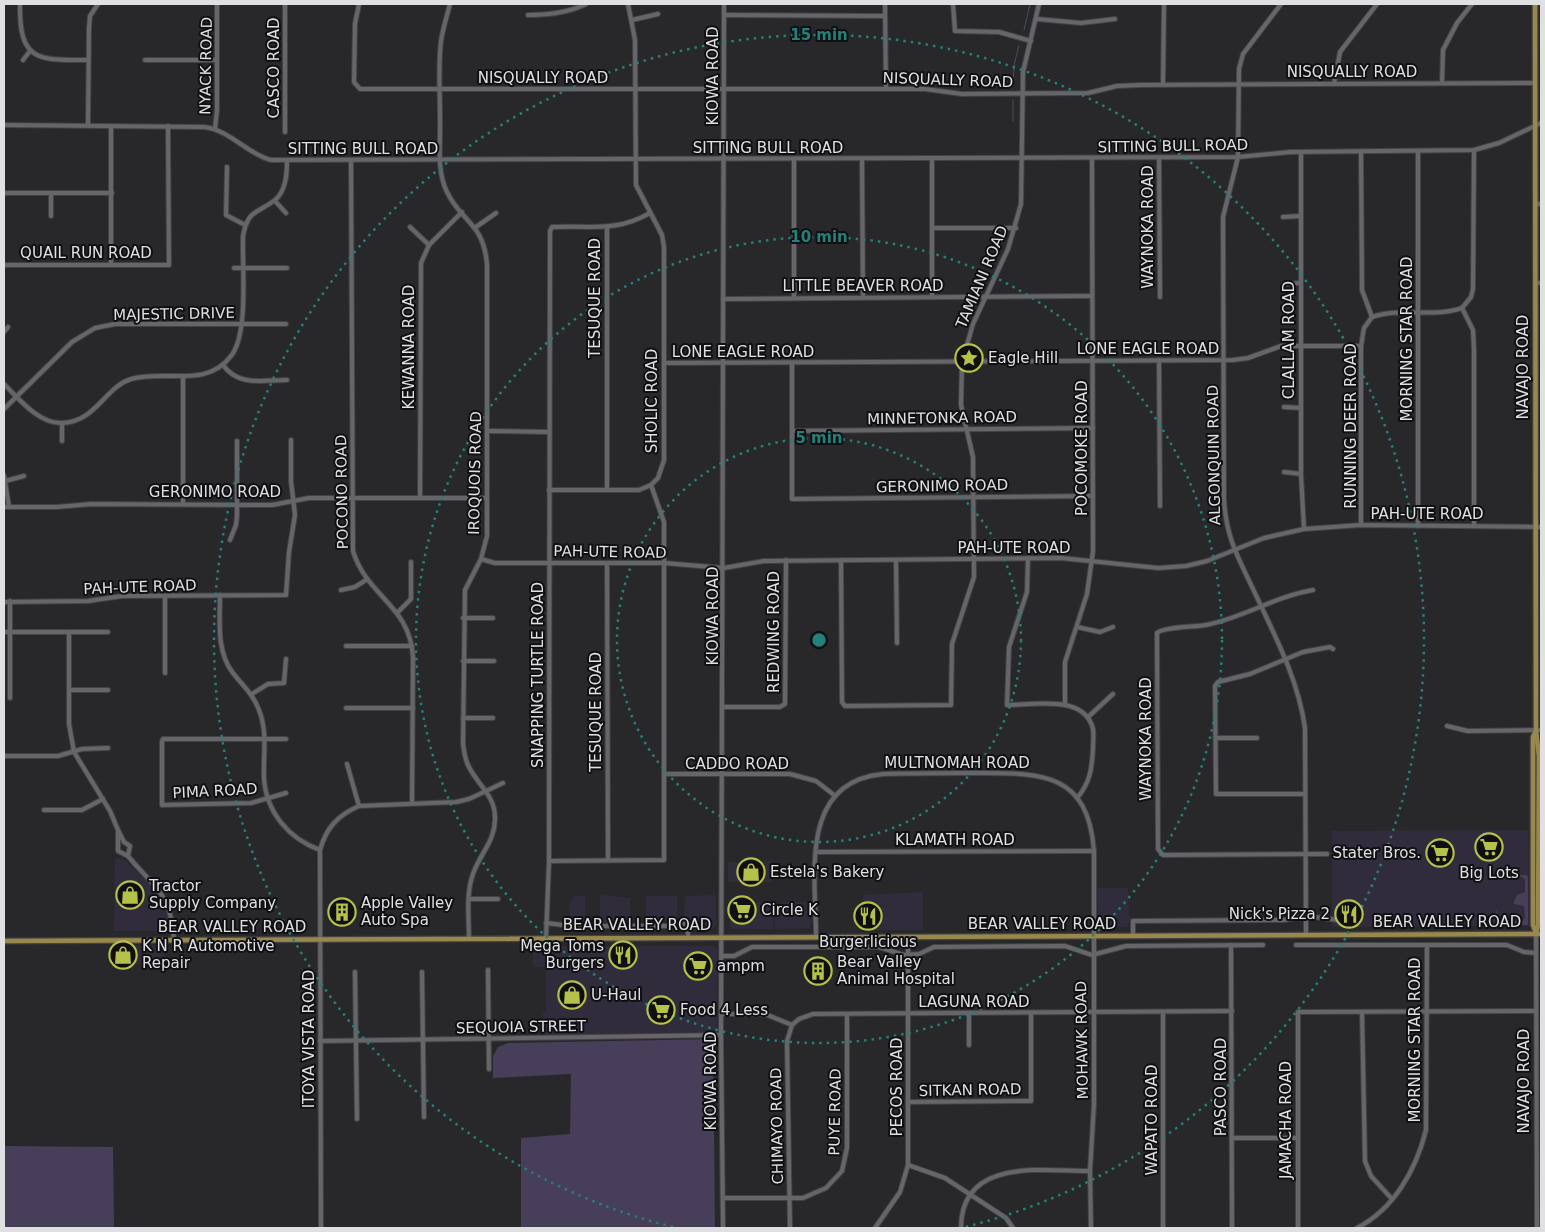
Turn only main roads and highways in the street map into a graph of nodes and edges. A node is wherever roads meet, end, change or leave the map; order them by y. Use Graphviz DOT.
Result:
graph roads {
  1 [pos="1534,4"];
  2 [pos="1538,204"];
  3 [pos="1538,283"];
  4 [pos="1538,526"];
  5 [pos="1539,730"];
  6 [pos="1539,934"];
  7 [pos="4,941"];
  1 -- 2 [label="main road, NAVAJO ROAD"];
  2 -- 3 [label="main road, NAVAJO ROAD"];
  3 -- 4 [label="main road, NAVAJO ROAD"];
  4 -- 5 [label="main road, NAVAJO ROAD"];
  5 -- 6 [label="main road, NAVAJO ROAD"];
  6 -- 7 [label="main road, BEAR VALLEY ROAD"];
}
